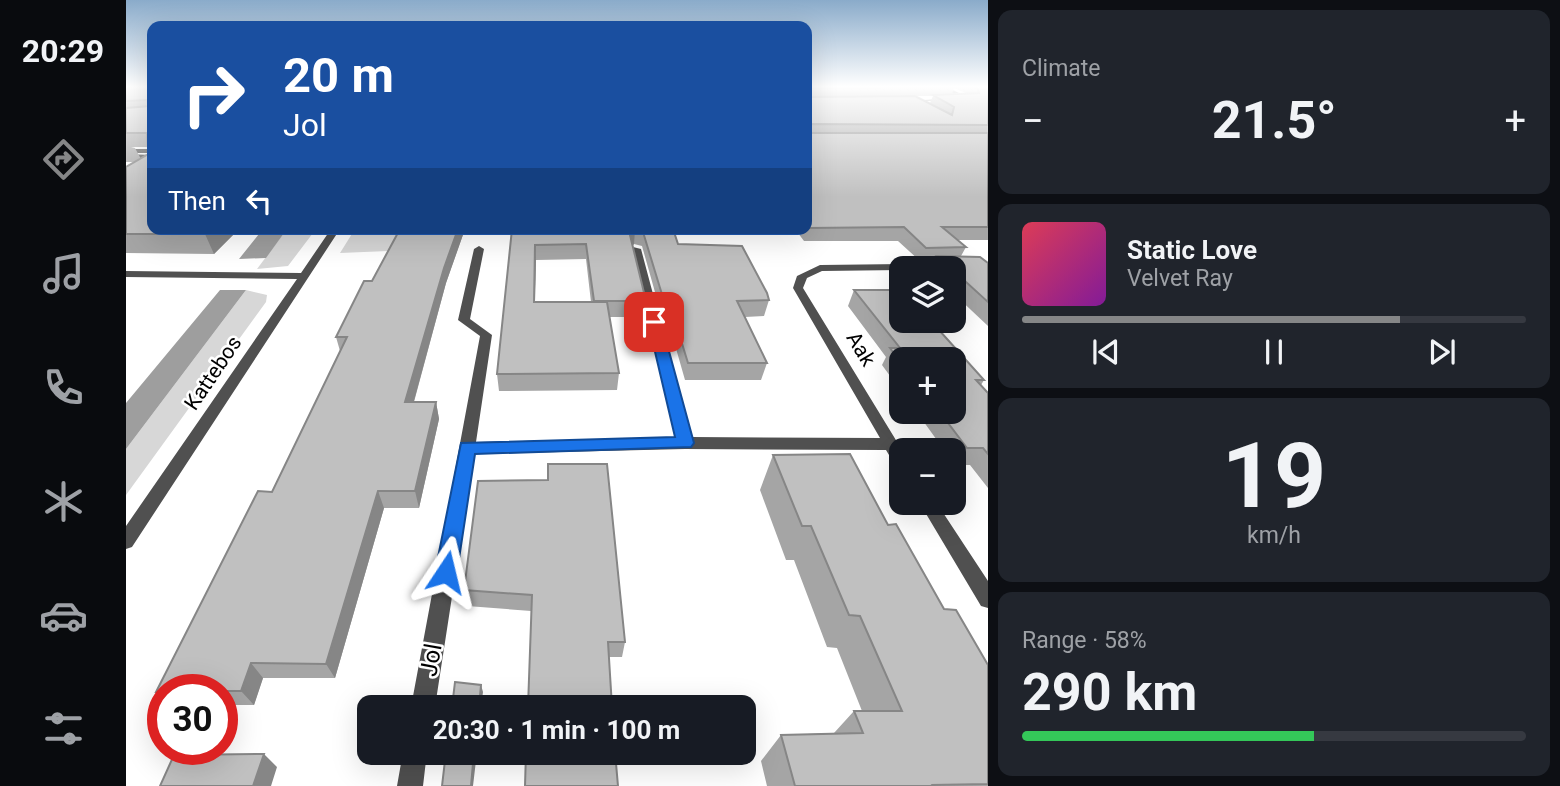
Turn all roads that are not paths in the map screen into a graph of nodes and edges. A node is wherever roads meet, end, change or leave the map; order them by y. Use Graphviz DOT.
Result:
graph roads {
  1 [pos="126,151"];
  2 [pos="147,151"];
  3 [pos="126,156"];
  4 [pos="147,160"];
  5 [pos="332,235"];
  6 [pos="479,249"];
  7 [pos="636,249"];
  8 [pos="988,266"];
  9 [pos="126,274"];
  10 [pos="304,276"];
  11 [pos="889,441"];
  12 [pos="685,443"];
  13 [pos="889,444"];
  14 [pos="467,448"];
  15 [pos="935,515"];
  16 [pos="126,541"];
  17 [pos="988,598"];
  18 [pos="425,695"];
  19 [pos="413,765"];
  20 [pos="410,786"];
  1 -- 2 [label="street"];
  3 -- 4 [label="street"];
  5 -- 10 [label="street, Kattebos"];
  6 -- 14 [label="street, Jol"];
  7 -- 12 [label="street"];
  8 -- 11 [label="street, Aak"];
  9 -- 10 [label="street"];
  10 -- 16 [label="street, Kattebos"];
  12 -- 13 [label="street"];
  12 -- 14 [label="street"];
  14 -- 18 [label="street, Jol"];
  15 -- 17 [label="street"];
  19 -- 20 [label="street"];
}
